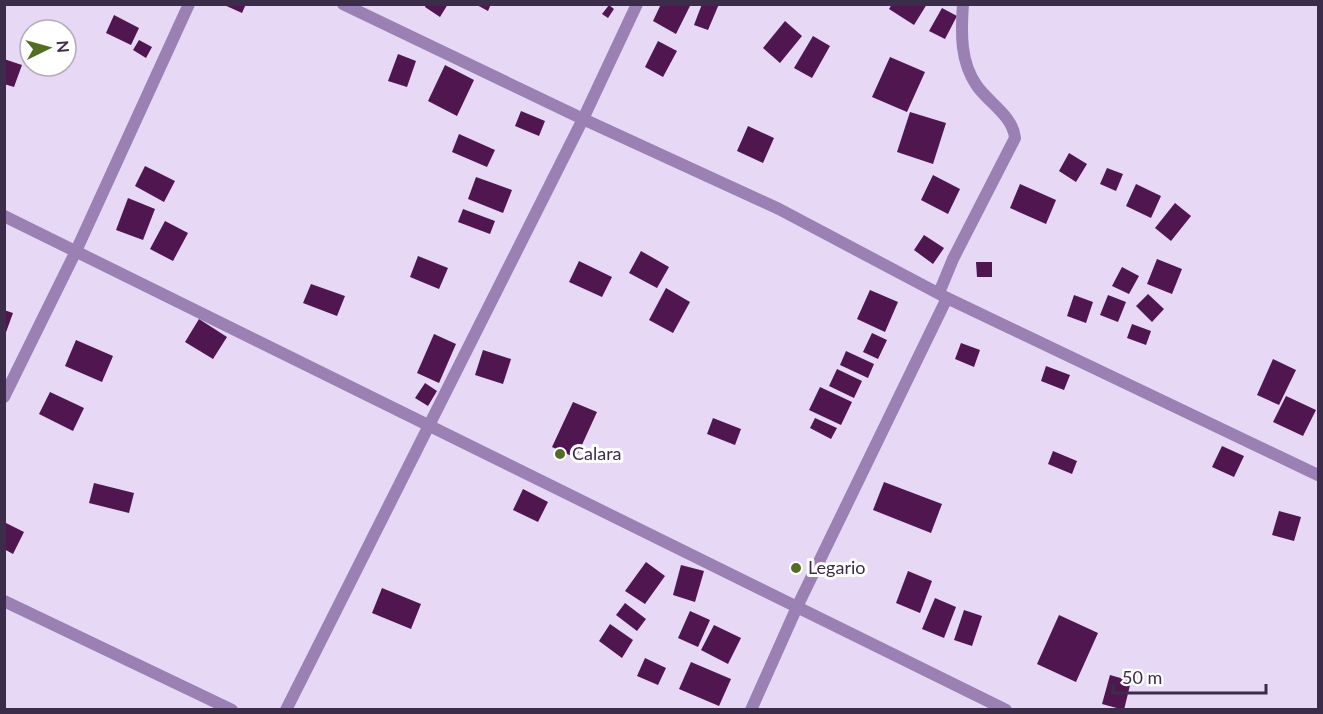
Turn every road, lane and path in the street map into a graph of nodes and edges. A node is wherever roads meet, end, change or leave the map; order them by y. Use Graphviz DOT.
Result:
graph roads {
  1 [pos="189,4"];
  2 [pos="343,4"];
  3 [pos="638,4"];
  4 [pos="963,4"];
  5 [pos="584,119"];
  6 [pos="4,216"];
  7 [pos="76,251"];
  8 [pos="943,295"];
  9 [pos="4,397"];
  10 [pos="428,426"];
  11 [pos="1318,475"];
  12 [pos="4,601"];
  13 [pos="797,607"];
  14 [pos="232,710"];
  15 [pos="286,710"];
  16 [pos="751,710"];
  17 [pos="1006,710"];
  1 -- 7 [label="street"];
  2 -- 5 [label="street"];
  3 -- 5 [label="street"];
  4 -- 8 [label="street"];
  5 -- 8 [label="street"];
  5 -- 10 [label="street"];
  6 -- 7 [label="street"];
  7 -- 9 [label="street"];
  7 -- 10 [label="street"];
  8 -- 11 [label="street"];
  8 -- 13 [label="street"];
  10 -- 13 [label="street"];
  10 -- 15 [label="street"];
  12 -- 14 [label="street"];
  13 -- 16 [label="street"];
  13 -- 17 [label="street"];
}
